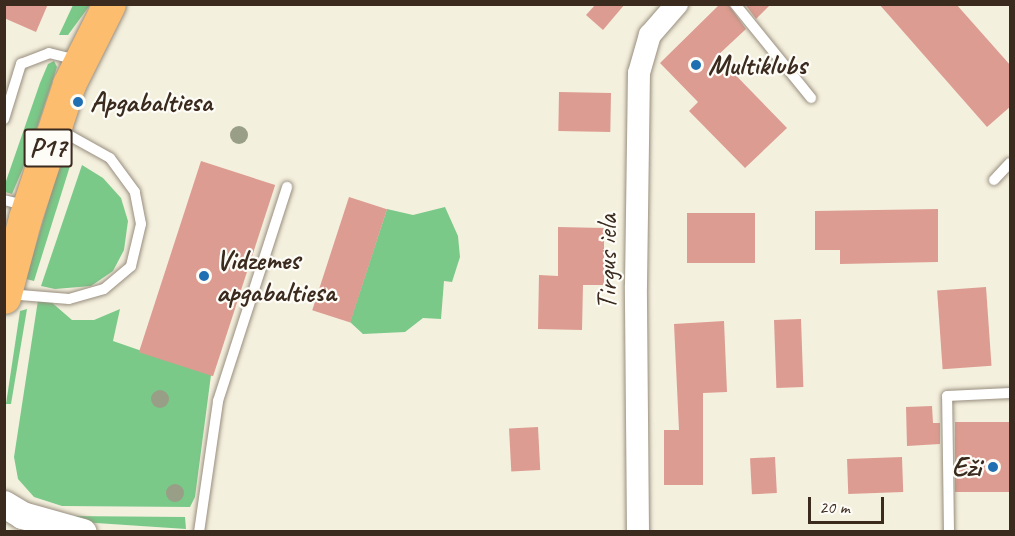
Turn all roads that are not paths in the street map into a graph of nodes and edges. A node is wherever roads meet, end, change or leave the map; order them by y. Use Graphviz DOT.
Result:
graph roads {
  1 [pos="109,4"];
  2 [pos="677,4"];
  3 [pos="735,4"];
  4 [pos="80,61"];
  5 [pos="811,98"];
  6 [pos="4,119"];
  7 [pos="55,127"];
  8 [pos="1011,164"];
  9 [pos="994,180"];
  10 [pos="287,187"];
  11 [pos="17,203"];
  12 [pos="5,296"];
  13 [pos="1011,393"];
  14 [pos="4,504"];
  15 [pos="84,531"];
  16 [pos="198,531"];
  17 [pos="638,531"];
  18 [pos="949,531"];
  1 -- 4 [label="main road, P17"];
  2 -- 17 [label="street, Tirgus iela"];
  3 -- 5 [label="lane"];
  4 -- 6 [label="lane"];
  4 -- 7 [label="main road, P17"];
  7 -- 11 [label="main road, P17"];
  7 -- 12 [label="lane"];
  8 -- 9 [label="lane"];
  10 -- 16 [label="lane"];
  11 -- 12 [label="main road, P17"];
  13 -- 18 [label="lane"];
  14 -- 15 [label="street"];
}
